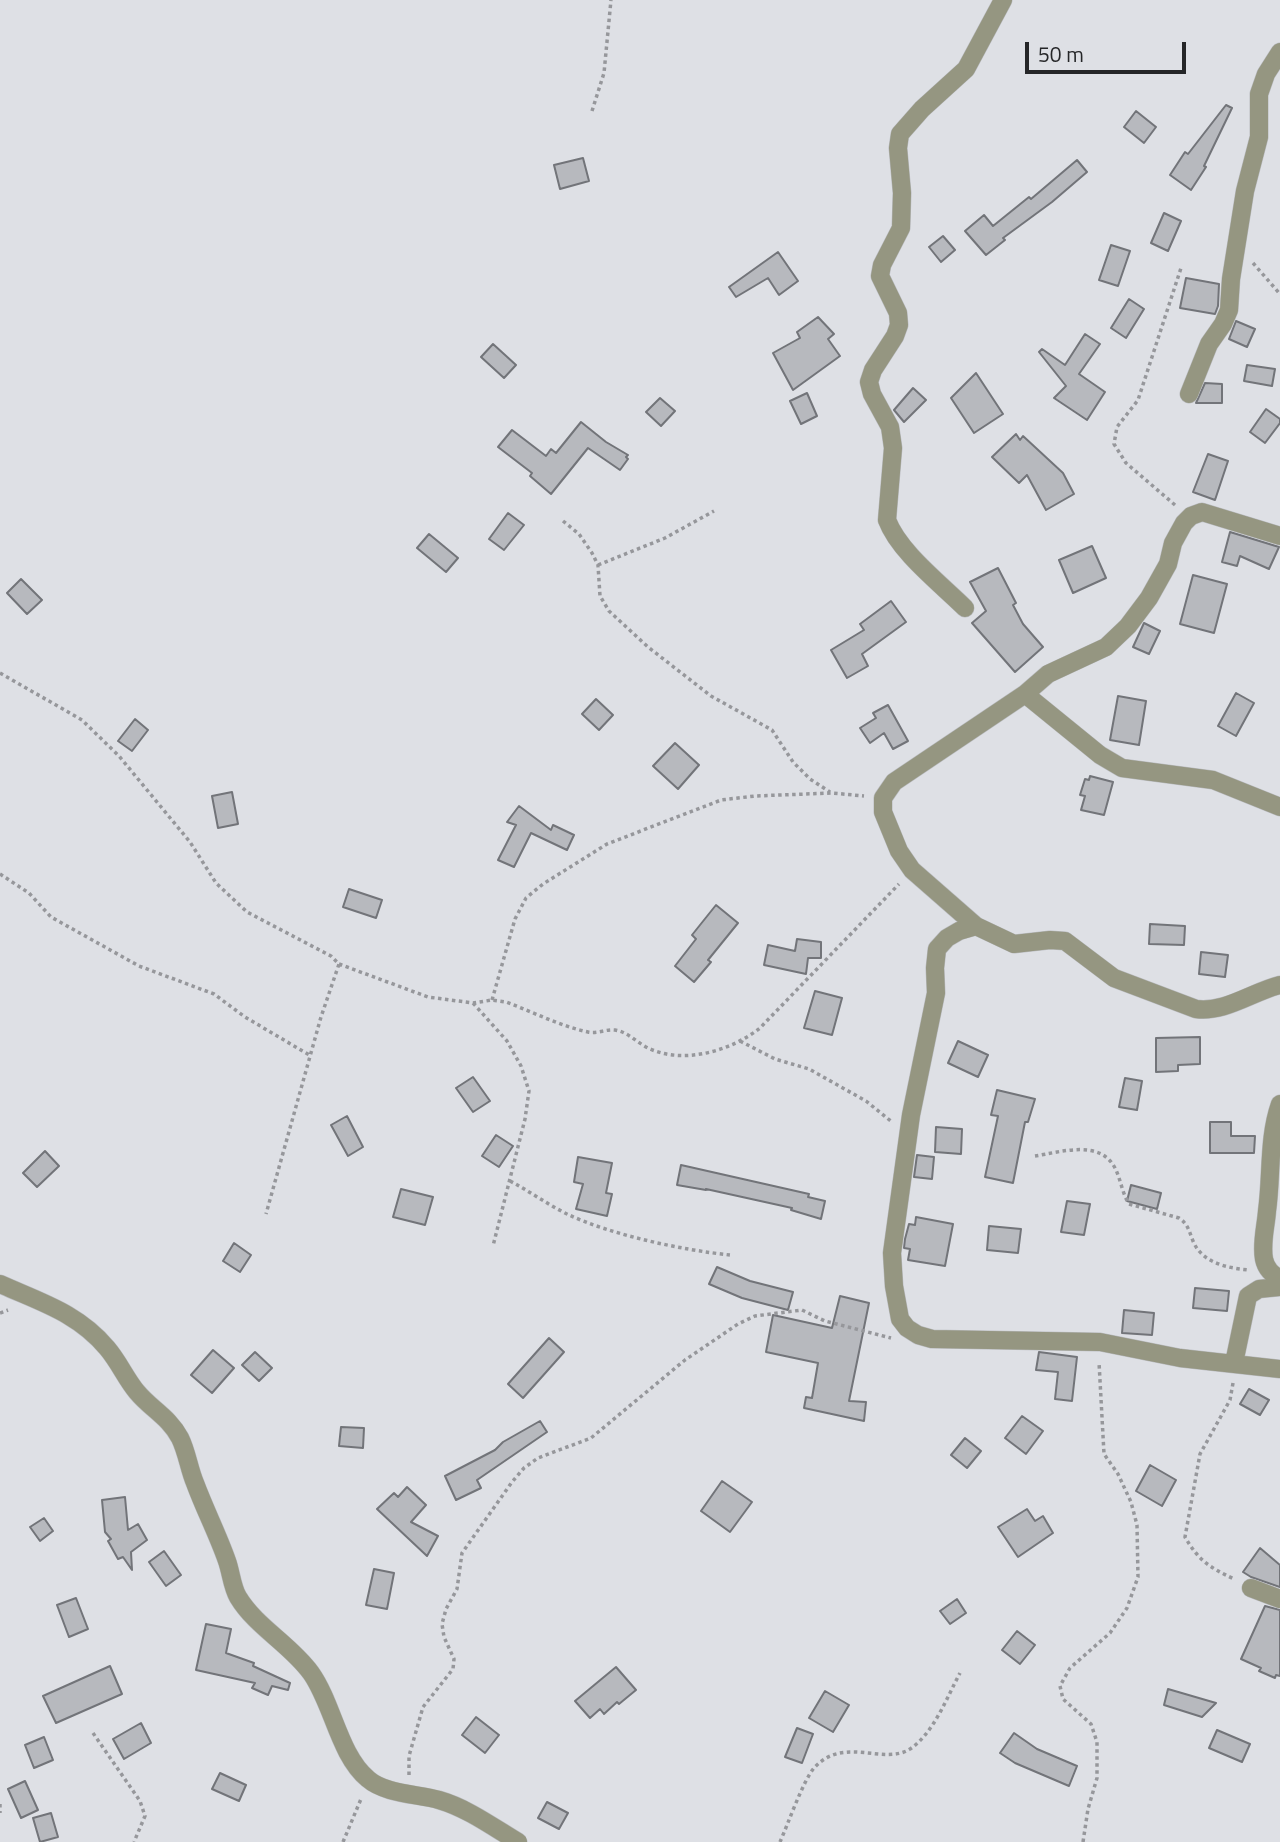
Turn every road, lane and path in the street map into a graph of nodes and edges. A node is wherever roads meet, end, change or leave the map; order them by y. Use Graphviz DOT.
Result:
graph roads {
  1 [pos="611,0"];
  2 [pos="1003,0"];
  3 [pos="1280,52"];
  4 [pos="592,111"];
  5 [pos="1236,247"];
  6 [pos="1181,268"];
  7 [pos="1280,295"];
  8 [pos="1189,394"];
  9 [pos="714,510"];
  10 [pos="563,521"];
  11 [pos="1184,523"];
  12 [pos="1280,536"];
  13 [pos="598,565"];
  14 [pos="965,608"];
  15 [pos="0,673"];
  16 [pos="1025,694"];
  17 [pos="832,793"];
  18 [pos="883,798"];
  19 [pos="1280,807"];
  20 [pos="912,870"];
  21 [pos="0,874"];
  22 [pos="976,926"];
  23 [pos="339,964"];
  24 [pos="1280,985"];
  25 [pos="492,1000"];
  26 [pos="473,1003"];
  27 [pos="740,1041"];
  28 [pos="311,1056"];
  29 [pos="1280,1104"];
  30 [pos="908,1135"];
  31 [pos="1035,1156"];
  32 [pos="510,1181"];
  33 [pos="266,1214"];
  34 [pos="493,1246"];
  35 [pos="730,1255"];
  36 [pos="1274,1275"];
  37 [pos="0,1284"];
  38 [pos="1280,1287"];
  39 [pos="893,1338"];
  40 [pos="1100,1342"];
  41 [pos="1234,1363"];
  42 [pos="1280,1369"];
  43 [pos="1251,1588"];
  44 [pos="1280,1599"];
  45 [pos="960,1673"];
  46 [pos="93,1733"];
  47 [pos="369,1781"];
  48 [pos="408,1794"];
  49 [pos="0,1804"];
  50 [pos="0,1813"];
  51 [pos="134,1842"];
  52 [pos="343,1842"];
  53 [pos="518,1842"];
  54 [pos="780,1842"];
  55 [pos="1083,1842"];
  1 -- 4 [label="path"];
  2 -- 14 [label="street"];
  3 -- 5 [label="street"];
  5 -- 7 [label="path"];
  5 -- 8 [label="street"];
  6 -- 11 [label="path"];
  9 -- 13 [label="path"];
  10 -- 13 [label="path"];
  11 -- 12 [label="street"];
  11 -- 16 [label="street"];
  13 -- 17 [label="path"];
  15 -- 23 [label="path"];
  16 -- 18 [label="street"];
  16 -- 19 [label="street"];
  17 -- 18 [label="path"];
  17 -- 25 [label="path"];
  18 -- 20 [label="street"];
  20 -- 22 [label="street"];
  20 -- 27 [label="path"];
  21 -- 28 [label="path"];
  22 -- 24 [label="street"];
  22 -- 30 [label="street"];
  23 -- 26 [label="path"];
  23 -- 28 [label="path"];
  25 -- 26 [label="path"];
  25 -- 27 [label="path"];
  26 -- 32 [label="path"];
  27 -- 30 [label="path"];
  28 -- 33 [label="path"];
  29 -- 36 [label="street"];
  30 -- 40 [label="street"];
  31 -- 36 [label="path"];
  32 -- 34 [label="path"];
  32 -- 35 [label="path"];
  37 -- 47 [label="street"];
  38 -- 41 [label="street"];
  39 -- 48 [label="path"];
  40 -- 41 [label="street"];
  40 -- 55 [label="path"];
  41 -- 42 [label="street"];
  41 -- 43 [label="path"];
  43 -- 44 [label="street"];
  45 -- 54 [label="path"];
  46 -- 51 [label="path"];
  47 -- 48 [label="street"];
  47 -- 52 [label="path"];
  48 -- 53 [label="street"];
  49 -- 50 [label="path"];
}
